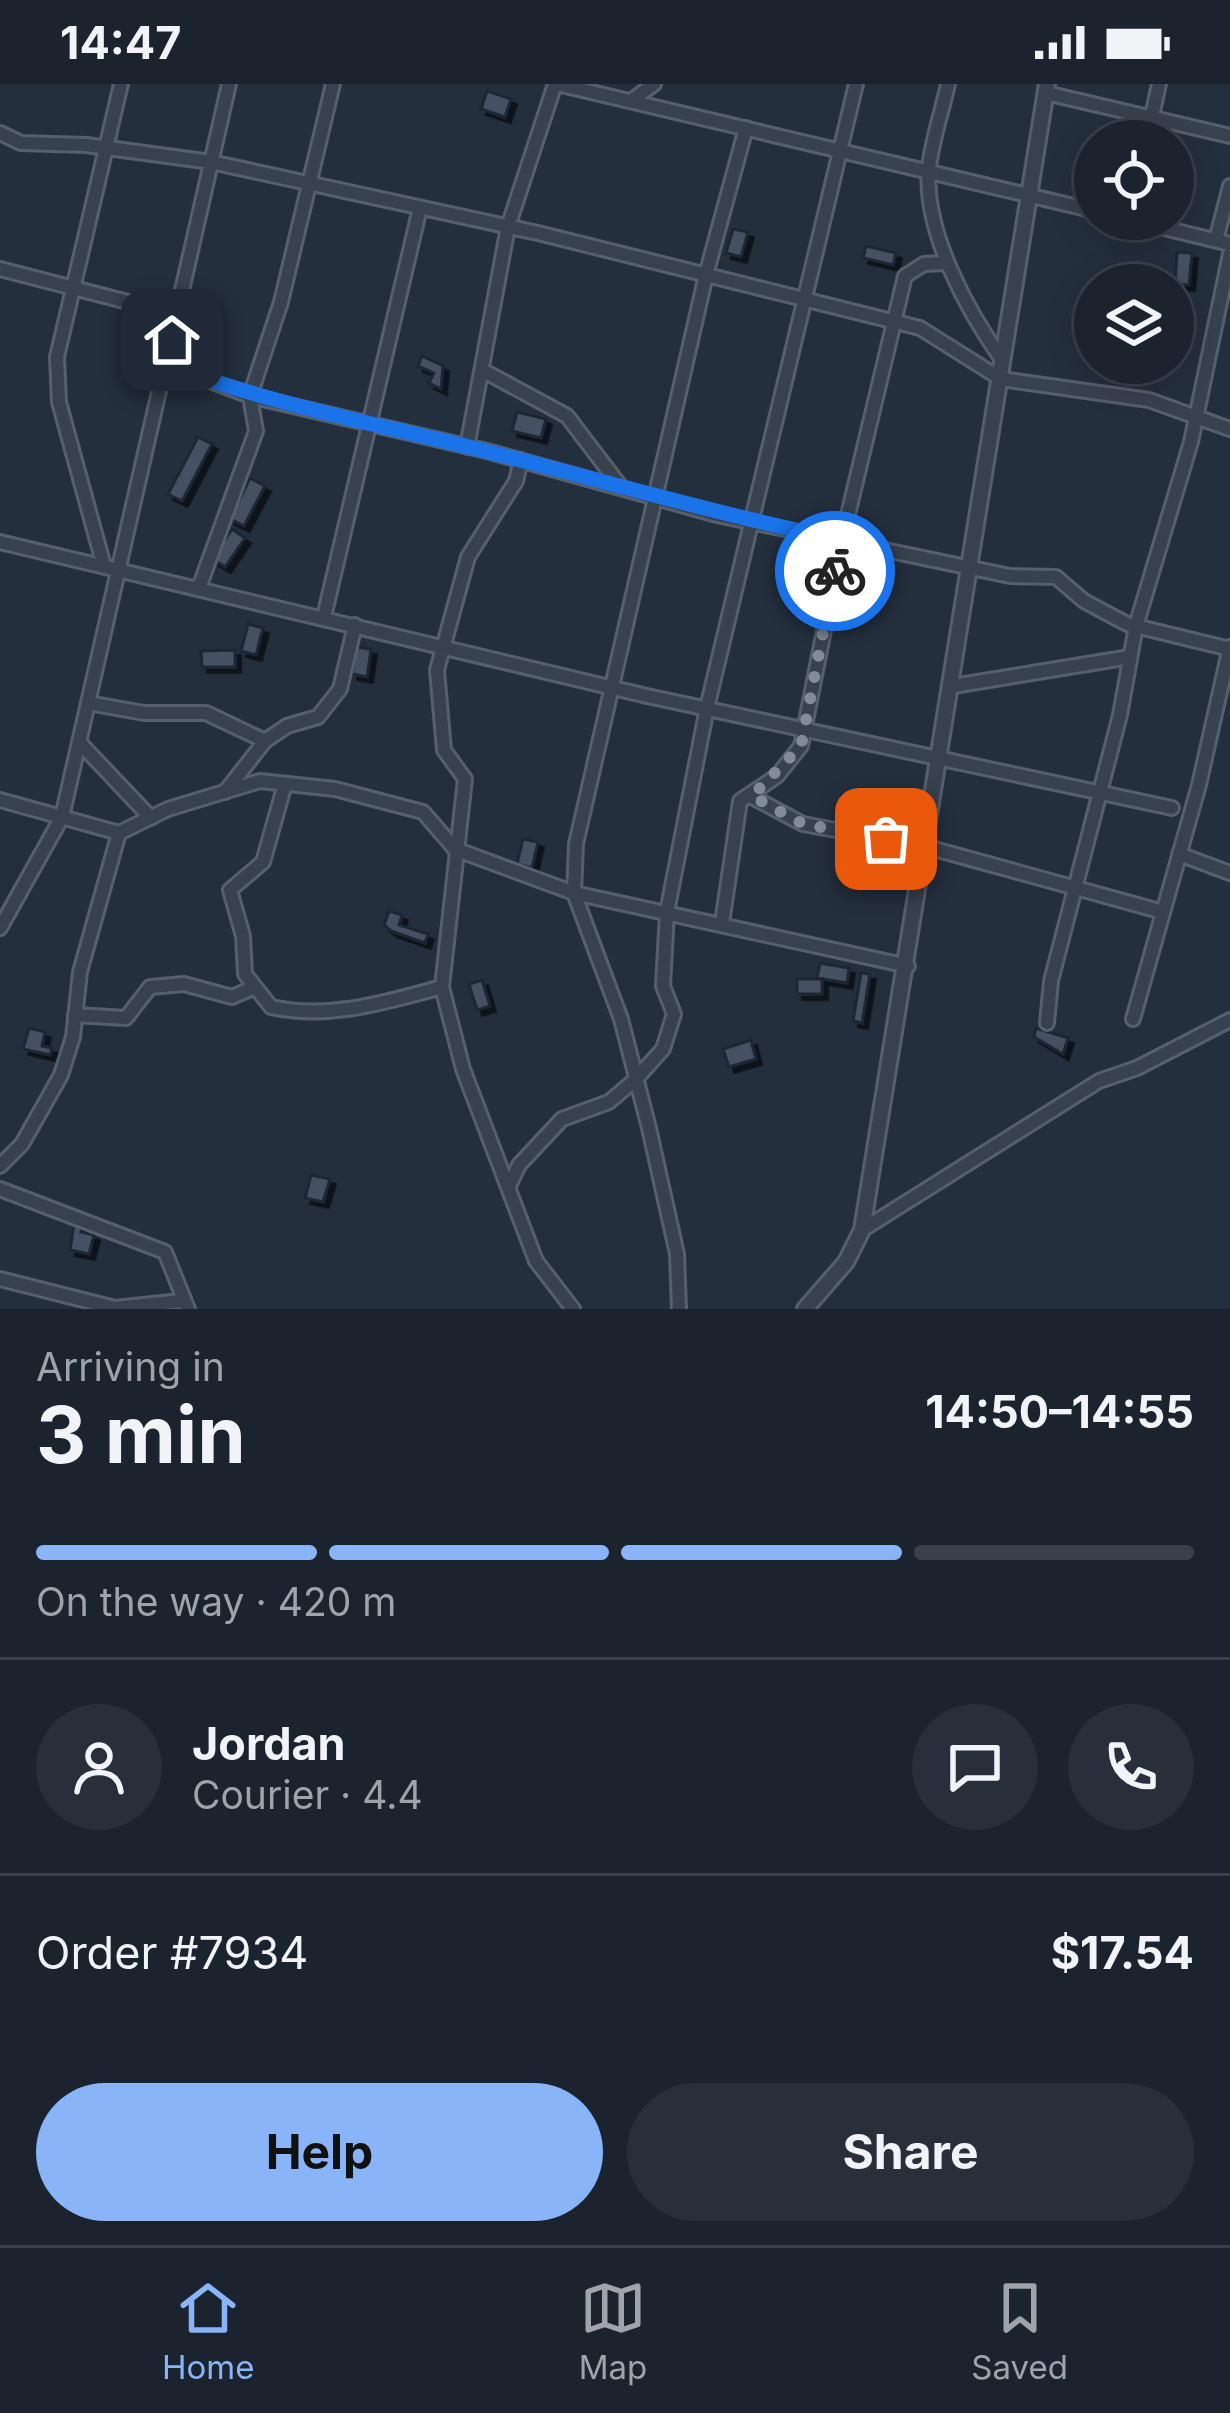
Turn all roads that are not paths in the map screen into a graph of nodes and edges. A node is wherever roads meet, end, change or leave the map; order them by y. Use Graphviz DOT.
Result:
graph roads {
  1 [pos="121,84"];
  2 [pos="229,84"];
  3 [pos="333,84"];
  4 [pos="556,84"];
  5 [pos="654,84"];
  6 [pos="856,84"];
  7 [pos="948,84"];
  8 [pos="1159,84"];
  9 [pos="1047,89"];
  10 [pos="631,101"];
  11 [pos="1152,116"];
  12 [pos="746,128"];
  13 [pos="0,133"];
  14 [pos="1230,136"];
  15 [pos="107,147"];
  16 [pos="839,150"];
  17 [pos="211,162"];
  18 [pos="928,171"];
  19 [pos="309,183"];
  20 [pos="1230,186"];
  21 [pos="1030,196"];
  22 [pos="1074,206"];
  23 [pos="420,208"];
  24 [pos="508,227"];
  25 [pos="1223,242"];
  26 [pos="1230,254"];
  27 [pos="947,263"];
  28 [pos="0,269"];
  29 [pos="706,275"];
  30 [pos="71,288"];
  31 [pos="802,298"];
  32 [pos="178,315"];
  33 [pos="895,322"];
  34 [pos="1004,362"];
  35 [pos="165,364"];
  36 [pos="482,370"];
  37 [pos="1001,379"];
  38 [pos="250,396"];
  39 [pos="1192,419"];
  40 [pos="367,423"];
  41 [pos="1230,429"];
  42 [pos="467,447"];
  43 [pos="520,460"];
  44 [pos="622,488"];
  45 [pos="657,498"];
  46 [pos="751,522"];
  47 [pos="842,540"];
  48 [pos="0,542"];
  49 [pos="112,568"];
  50 [pos="971,568"];
  51 [pos="200,589"];
  52 [pos="324,617"];
  53 [pos="355,625"];
  54 [pos="1136,626"];
  55 [pos="441,646"];
  56 [pos="1230,648"];
  57 [pos="1130,658"];
  58 [pos="953,686"];
  59 [pos="616,688"];
  60 [pos="88,703"];
  61 [pos="707,708"];
  62 [pos="805,729"];
  63 [pos="265,741"];
  64 [pos="79,742"];
  65 [pos="941,757"];
  66 [pos="286,784"];
  67 [pos="225,791"];
  68 [pos="1100,792"];
  69 [pos="752,796"];
  70 [pos="0,800"];
  71 [pos="1172,808"];
  72 [pos="62,817"];
  73 [pos="151,818"];
  74 [pos="119,833"];
  75 [pos="927,847"];
  76 [pos="455,849"];
  77 [pos="1179,854"];
  78 [pos="1230,874"];
  79 [pos="1076,890"];
  80 [pos="574,893"];
  81 [pos="667,912"];
  82 [pos="1162,912"];
  83 [pos="722,923"];
  84 [pos="0,928"];
  85 [pos="908,966"];
  86 [pos="255,987"];
  87 [pos="442,987"];
  88 [pos="75,1015"];
  89 [pos="1229,1018"];
  90 [pos="1132,1019"];
  91 [pos="1047,1023"];
  92 [pos="636,1079"];
  93 [pos="0,1166"];
  94 [pos="509,1186"];
  95 [pos="0,1190"];
  96 [pos="862,1230"];
  97 [pos="0,1279"];
  98 [pos="184,1305"];
  99 [pos="573,1309"];
  100 [pos="679,1309"];
  101 [pos="805,1309"];
  1 -- 15 [label="street"];
  2 -- 17 [label="street"];
  3 -- 19 [label="street"];
  4 -- 10 [label="street"];
  4 -- 24 [label="street"];
  5 -- 10 [label="street"];
  6 -- 16 [label="street"];
  7 -- 18 [label="street"];
  8 -- 11 [label="street"];
  9 -- 11 [label="street"];
  9 -- 21 [label="street"];
  10 -- 12 [label="street"];
  11 -- 14 [label="street"];
  12 -- 16 [label="street"];
  12 -- 29 [label="street"];
  13 -- 15 [label="street"];
  15 -- 17 [label="street"];
  15 -- 30 [label="street"];
  16 -- 18 [label="street"];
  16 -- 31 [label="street"];
  17 -- 19 [label="street"];
  17 -- 32 [label="street"];
  18 -- 21 [label="street"];
  18 -- 27 [label="street"];
  19 -- 23 [label="street"];
  19 -- 38 [label="street"];
  20 -- 25 [label="street"];
  21 -- 22 [label="street"];
  21 -- 34 [label="street"];
  23 -- 24 [label="street"];
  23 -- 40 [label="street"];
  24 -- 29 [label="street"];
  24 -- 36 [label="street"];
  26 -- 39 [label="street"];
  27 -- 33 [label="street"];
  27 -- 34 [label="street"];
  28 -- 30 [label="street"];
  29 -- 31 [label="street"];
  29 -- 45 [label="street"];
  30 -- 32 [label="street"];
  30 -- 49 [label="street"];
  31 -- 33 [label="street"];
  31 -- 46 [label="street"];
  32 -- 35 [label="street"];
  33 -- 37 [label="street"];
  33 -- 47 [label="street"];
  34 -- 37 [label="street"];
  35 -- 38 [label="street"];
  35 -- 49 [label="street"];
  36 -- 42 [label="street"];
  36 -- 44 [label="street"];
  37 -- 39 [label="street"];
  37 -- 50 [label="street"];
  38 -- 40 [label="street"];
  38 -- 51 [label="street"];
  39 -- 41 [label="street"];
  39 -- 54 [label="street"];
  40 -- 42 [label="street"];
  40 -- 52 [label="street"];
  42 -- 43 [label="street"];
  43 -- 44 [label="street"];
  43 -- 55 [label="street"];
  44 -- 45 [label="street"];
  45 -- 46 [label="street"];
  45 -- 59 [label="street"];
  46 -- 47 [label="street"];
  46 -- 61 [label="street"];
  47 -- 50 [label="street"];
  47 -- 62 [label="street"];
  48 -- 49 [label="street"];
  49 -- 51 [label="street"];
  49 -- 60 [label="street"];
  50 -- 54 [label="street"];
  50 -- 58 [label="street"];
  51 -- 52 [label="street"];
  52 -- 53 [label="street"];
  53 -- 55 [label="street"];
  53 -- 63 [label="street"];
  54 -- 56 [label="street"];
  54 -- 57 [label="street"];
  55 -- 59 [label="street"];
  55 -- 76 [label="street"];
  56 -- 77 [label="street"];
  57 -- 58 [label="street"];
  57 -- 68 [label="street"];
  58 -- 65 [label="street"];
  59 -- 61 [label="street"];
  59 -- 80 [label="street"];
  60 -- 63 [label="street"];
  60 -- 64 [label="street"];
  61 -- 62 [label="street"];
  61 -- 81 [label="street"];
  62 -- 65 [label="street"];
  62 -- 69 [label="street"];
  63 -- 67 [label="street"];
  64 -- 72 [label="street"];
  64 -- 73 [label="street"];
  65 -- 68 [label="street"];
  65 -- 75 [label="street"];
  66 -- 67 [label="street"];
  66 -- 76 [label="street"];
  66 -- 86 [label="street"];
  67 -- 73 [label="street"];
  68 -- 71 [label="street"];
  68 -- 79 [label="street"];
  69 -- 75 [label="street"];
  69 -- 83 [label="street"];
  70 -- 72 [label="street"];
  72 -- 74 [label="street"];
  72 -- 84 [label="street"];
  73 -- 74 [label="street"];
  74 -- 88 [label="street"];
  75 -- 79 [label="street"];
  75 -- 85 [label="street"];
  76 -- 80 [label="street"];
  76 -- 87 [label="street"];
  77 -- 78 [label="street"];
  77 -- 82 [label="street"];
  79 -- 82 [label="street"];
  79 -- 91 [label="street"];
  80 -- 81 [label="street"];
  80 -- 92 [label="street"];
  81 -- 83 [label="street"];
  81 -- 92 [label="street"];
  82 -- 90 [label="street"];
  83 -- 85 [label="street"];
  85 -- 96 [label="street"];
  86 -- 87 [label="street"];
  86 -- 88 [label="street"];
  87 -- 94 [label="street"];
  88 -- 93 [label="street"];
  89 -- 96 [label="street"];
  92 -- 94 [label="street"];
  92 -- 100 [label="street"];
  94 -- 99 [label="street"];
  95 -- 98 [label="street"];
  96 -- 101 [label="street"];
  97 -- 98 [label="street"];
}
